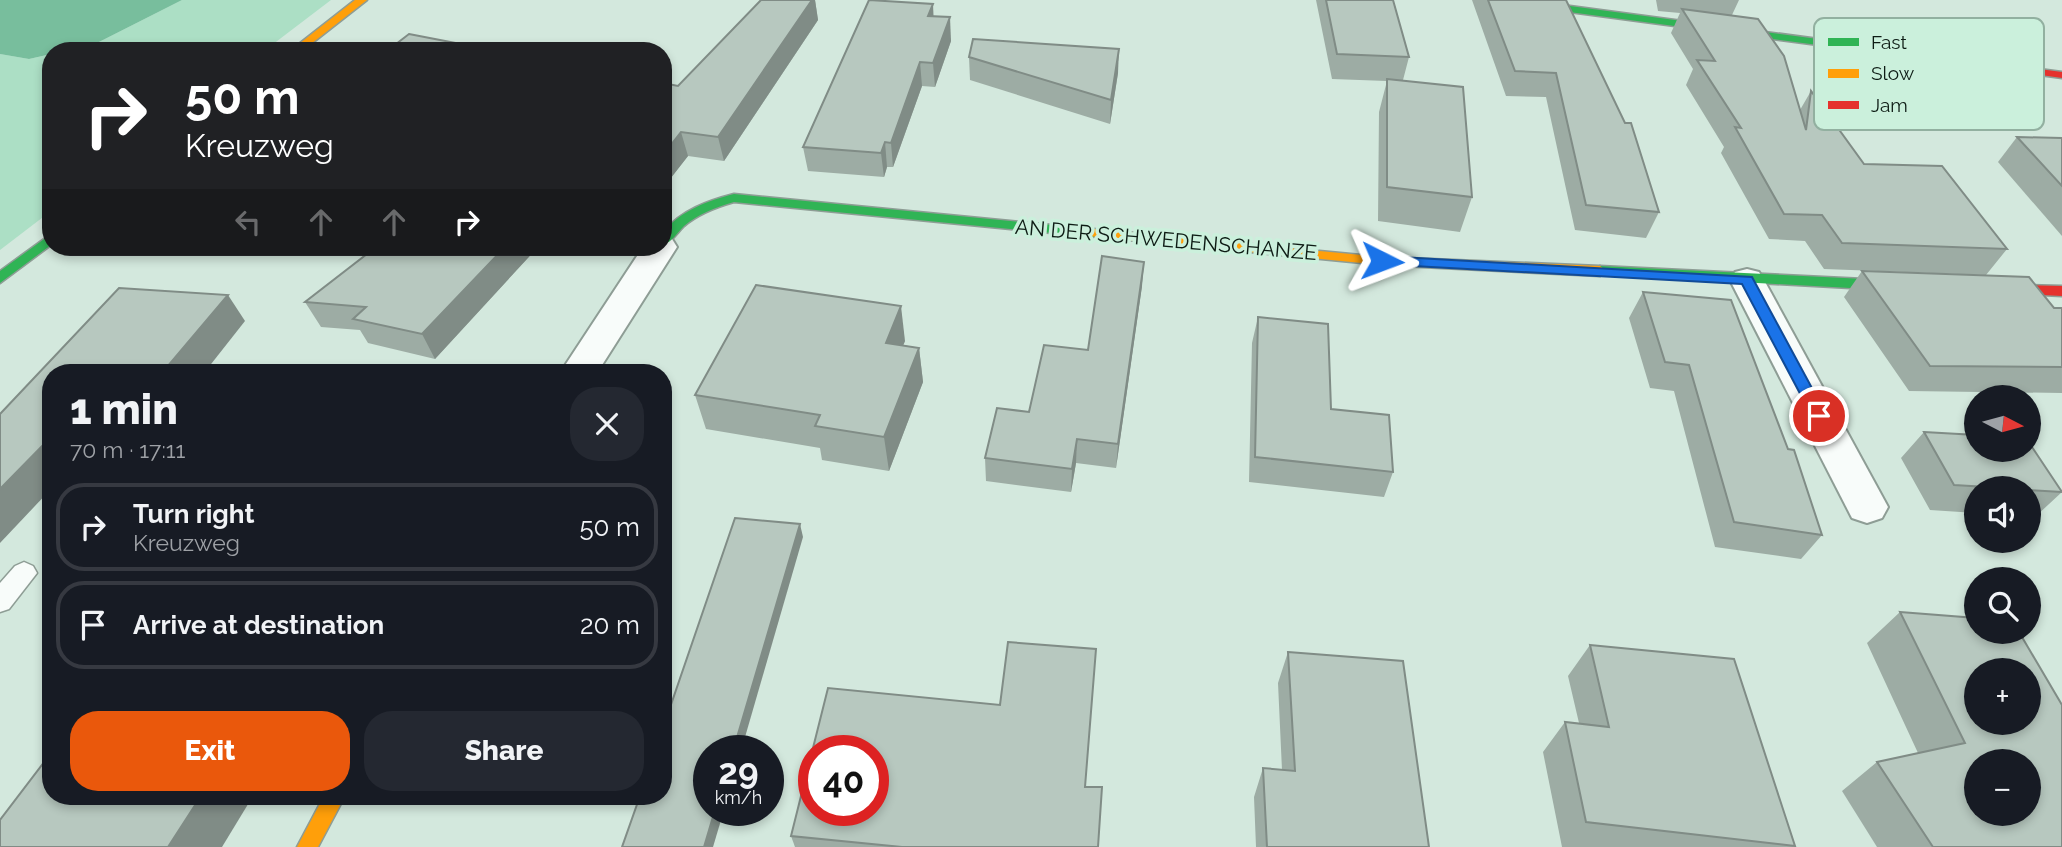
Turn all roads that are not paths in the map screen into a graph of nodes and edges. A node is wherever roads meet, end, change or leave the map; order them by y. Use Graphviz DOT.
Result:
graph roads {
  1 [pos="362,0"];
  2 [pos="1501,0"];
  3 [pos="307,42"];
  4 [pos="1814,42"];
  5 [pos="2044,73"];
  6 [pos="2062,75"];
  7 [pos="672,228"];
  8 [pos="42,246"];
  9 [pos="654,256"];
  10 [pos="0,278"];
  11 [pos="1747,280"];
  12 [pos="1925,286"];
  13 [pos="1966,288"];
  14 [pos="2062,291"];
  15 [pos="584,364"];
  16 [pos="1867,507"];
  17 [pos="24,573"];
  18 [pos="0,601"];
  19 [pos="330,805"];
  20 [pos="307,847"];
  1 -- 3 [label="street"];
  2 -- 4 [label="street"];
  5 -- 6 [label="street"];
  7 -- 11 [label="street, AN DER SCHWEDENSCHANZE"];
  8 -- 10 [label="street"];
  9 -- 15 [label="street"];
  11 -- 12 [label="street, AN DER SCHWEDENSCHANZE"];
  11 -- 16 [label="street"];
  13 -- 14 [label="street"];
  17 -- 18 [label="lane"];
  19 -- 20 [label="street"];
}
